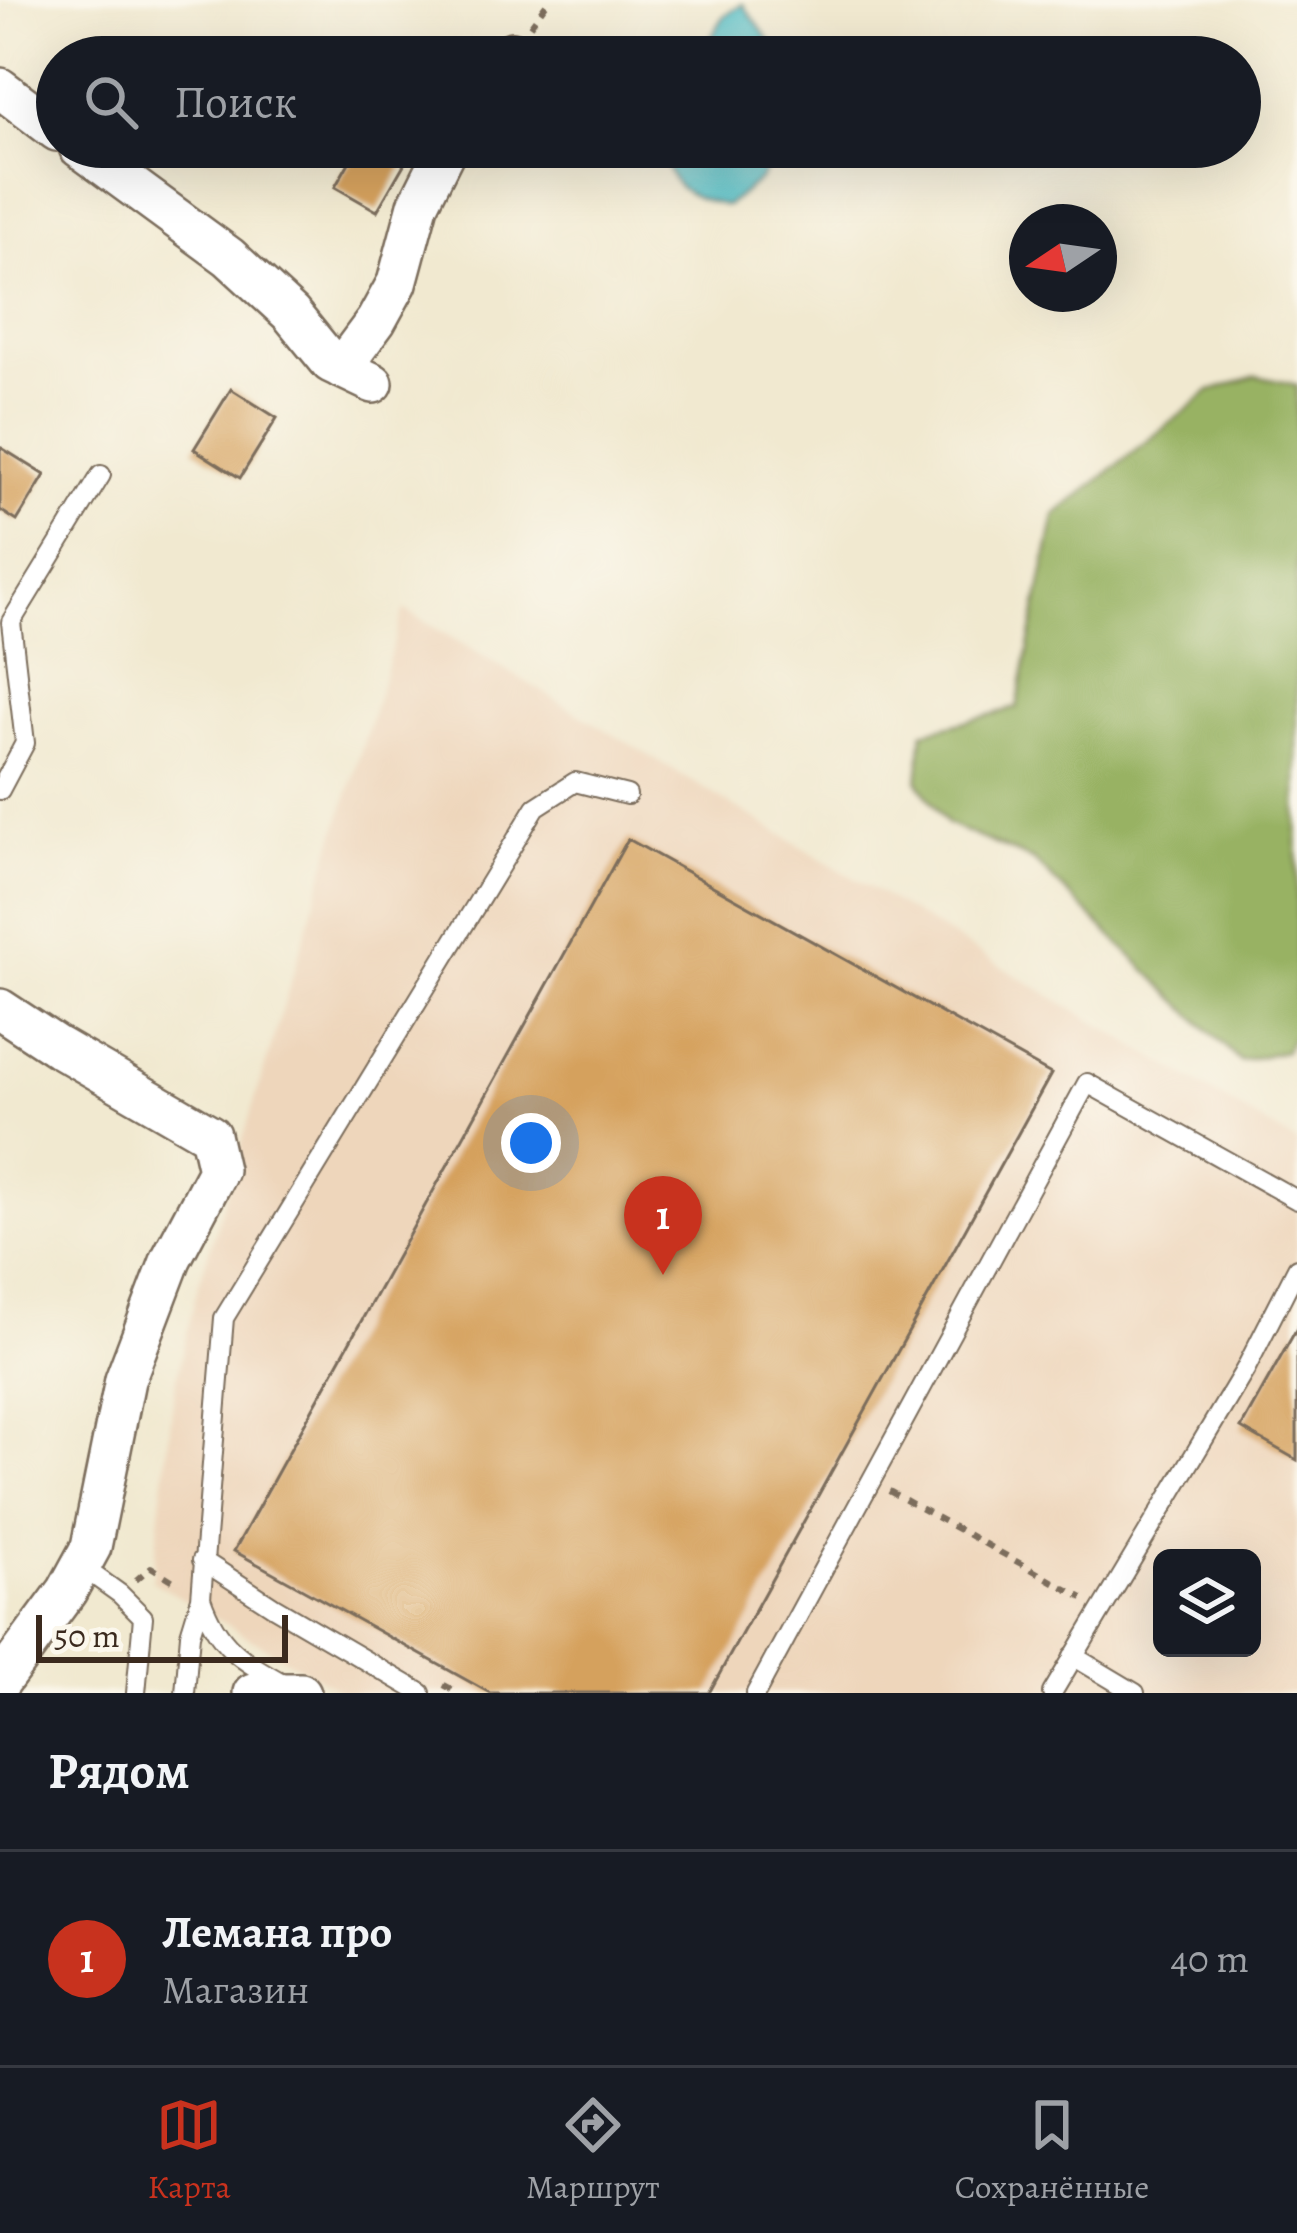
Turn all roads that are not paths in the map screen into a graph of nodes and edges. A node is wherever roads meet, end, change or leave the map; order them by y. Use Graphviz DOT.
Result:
graph roads {
  1 [pos="0,88"];
  2 [pos="36,115"];
  3 [pos="108,168"];
  4 [pos="436,168"];
  5 [pos="101,475"];
  6 [pos="0,790"];
  7 [pos="627,795"];
  8 [pos="0,1009"];
  9 [pos="1297,1200"];
  10 [pos="1297,1268"];
  11 [pos="202,1560"];
  12 [pos="81,1566"];
  13 [pos="201,1598"];
  14 [pos="1073,1657"];
  15 [pos="0,1682"];
  16 [pos="136,1693"];
  17 [pos="184,1693"];
  18 [pos="254,1693"];
  19 [pos="300,1693"];
  20 [pos="421,1693"];
  21 [pos="756,1693"];
  22 [pos="1052,1693"];
  23 [pos="1135,1693"];
  1 -- 2 [label="street"];
  3 -- 4 [label="street"];
  5 -- 6 [label="lane"];
  7 -- 11 [label="lane"];
  8 -- 12 [label="street"];
  9 -- 21 [label="lane"];
  10 -- 14 [label="lane"];
  11 -- 13 [label="lane"];
  11 -- 20 [label="lane"];
  12 -- 15 [label="street"];
  12 -- 16 [label="lane"];
  13 -- 17 [label="lane"];
  13 -- 19 [label="lane"];
  14 -- 22 [label="lane"];
  14 -- 23 [label="lane"];
  18 -- 19 [label="street"];
}
